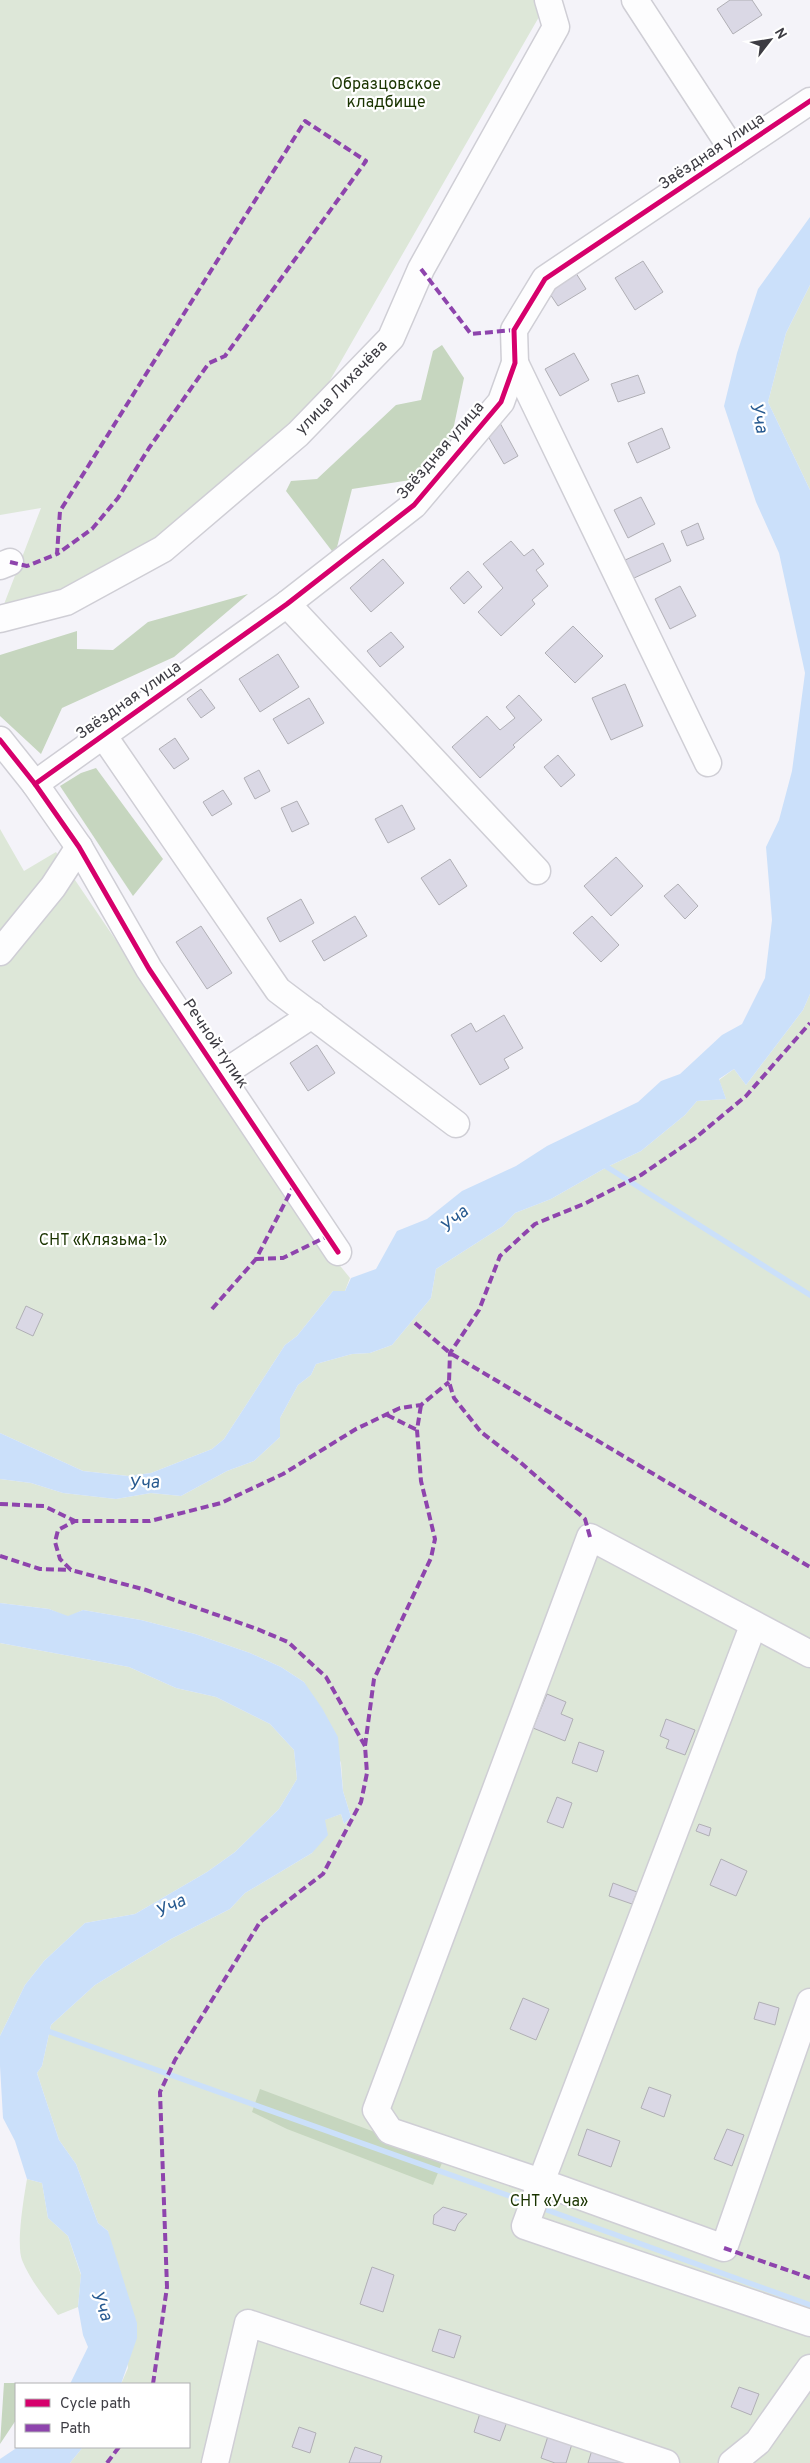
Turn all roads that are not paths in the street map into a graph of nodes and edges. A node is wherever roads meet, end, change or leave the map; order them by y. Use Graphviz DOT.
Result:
graph roads {
  1 [pos="548,0"];
  2 [pos="635,0"];
  3 [pos="810,101"];
  4 [pos="734,152"];
  5 [pos="515,363"];
  6 [pos="287,604"];
  7 [pos="0,619"];
  8 [pos="103,735"];
  9 [pos="0,740"];
  10 [pos="708,763"];
  11 [pos="35,784"];
  12 [pos="79,846"];
  13 [pos="537,871"];
  14 [pos="0,952"];
  15 [pos="312,1015"];
  16 [pos="221,1075"];
  17 [pos="456,1124"];
  18 [pos="338,1252"];
  19 [pos="753,1626"];
  20 [pos="810,1654"];
  21 [pos="810,2002"];
  22 [pos="541,2182"];
  23 [pos="810,2323"];
  24 [pos="810,2368"];
  25 [pos="215,2463"];
  26 [pos="666,2463"];
  27 [pos="732,2463"];
  1 -- 7 [label="street, улица Лихачёва"];
  2 -- 4 [label="street"];
  3 -- 4 [label="street, Звёздная улица"];
  4 -- 5 [label="street, Звёздная улица"];
  5 -- 6 [label="street, Звёздная улица"];
  5 -- 10 [label="street"];
  6 -- 8 [label="street, Звёздная улица"];
  6 -- 13 [label="street"];
  8 -- 11 [label="street, Звёздная улица"];
  8 -- 15 [label="street"];
  9 -- 11 [label="street, Речной тупик"];
  11 -- 12 [label="street, Речной тупик"];
  12 -- 14 [label="street"];
  12 -- 16 [label="street, Речной тупик"];
  15 -- 16 [label="street"];
  15 -- 17 [label="street"];
  16 -- 18 [label="street, Речной тупик"];
  19 -- 20 [label="street"];
  19 -- 22 [label="street"];
  19 -- 22 [label="street"];
  21 -- 22 [label="street"];
  22 -- 23 [label="street"];
  24 -- 27 [label="street"];
  25 -- 26 [label="street"];
}
